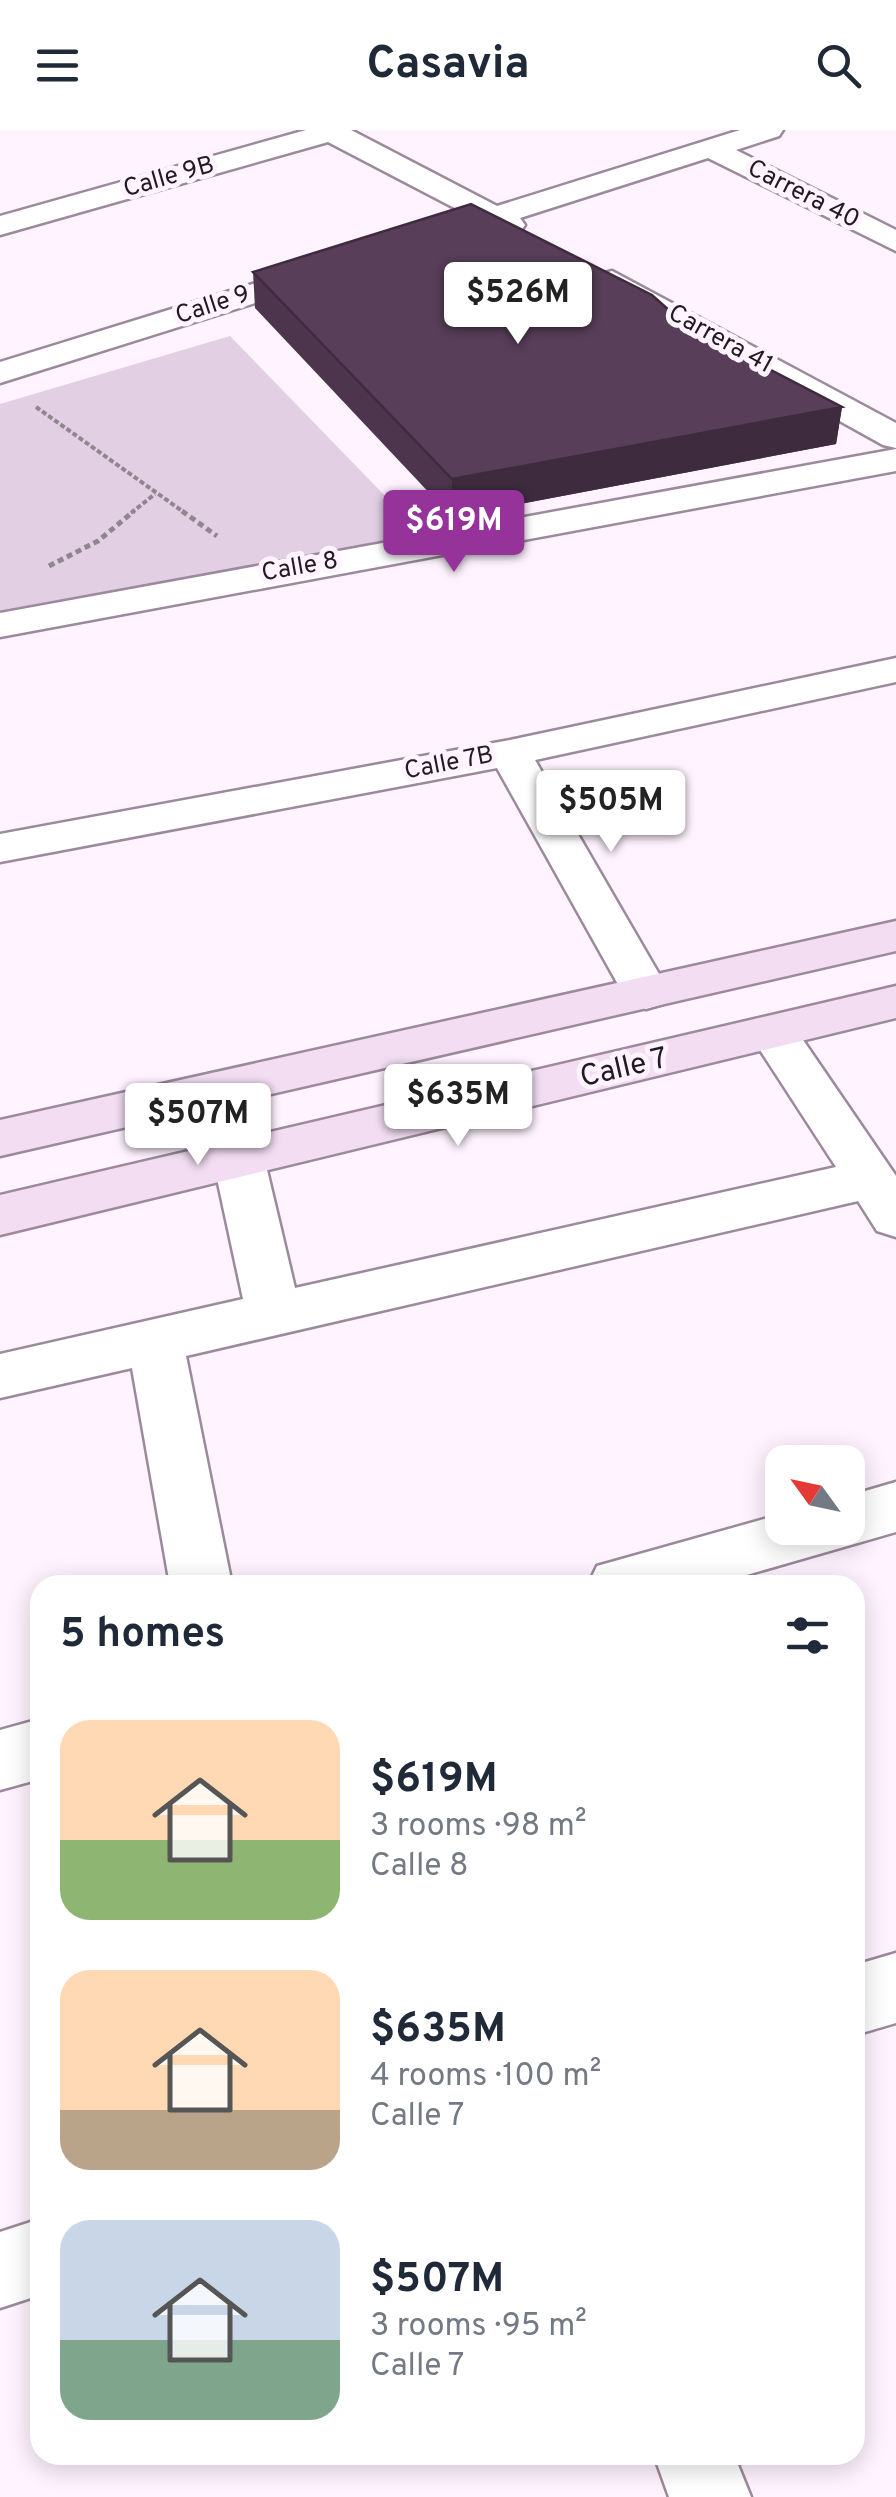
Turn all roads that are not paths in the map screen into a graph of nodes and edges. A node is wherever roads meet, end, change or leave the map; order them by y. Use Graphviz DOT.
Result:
graph roads {
  1 [pos="768,130"];
  2 [pos="334,131"];
  3 [pos="710,148"];
  4 [pos="495,217"];
  5 [pos="0,226"];
  6 [pos="530,236"];
  7 [pos="896,242"];
  8 [pos="400,247"];
  9 [pos="362,259"];
  10 [pos="582,264"];
  11 [pos="0,373"];
  12 [pos="896,437"];
  13 [pos="896,460"];
  14 [pos="0,625"];
  15 [pos="896,670"];
  16 [pos="510,753"];
  17 [pos="0,848"];
  18 [pos="896,936"];
  19 [pos="646,994"];
  20 [pos="896,1002"];
  21 [pos="773,1033"];
  22 [pos="223,1090"];
  23 [pos="0,1138"];
  24 [pos="238,1159"];
  25 [pos="883,1198"];
  26 [pos="0,1216"];
  27 [pos="274,1314"];
  28 [pos="155,1341"];
  29 [pos="0,1376"];
  30 [pos="896,1507"];
  31 [pos="865,1516"];
  32 [pos="765,1544"];
  33 [pos="199,1575"];
  34 [pos="655,1575"];
  35 [pos="30,1751"];
  36 [pos="0,1760"];
  37 [pos="896,1988"];
  38 [pos="865,1997"];
  39 [pos="30,2260"];
  40 [pos="0,2270"];
  41 [pos="698,2465"];
  42 [pos="710,2497"];
  1 -- 3 [label="street"];
  2 -- 4 [label="street"];
  2 -- 5 [label="street, Calle 9B"];
  3 -- 4 [label="street"];
  3 -- 7 [label="street, Carrera 40"];
  4 -- 6 [label="street"];
  4 -- 8 [label="street"];
  9 -- 11 [label="street, Calle 9"];
  10 -- 12 [label="street, Carrera 41"];
  13 -- 14 [label="street, Calle 8"];
  15 -- 16 [label="street, Calle 7B"];
  16 -- 17 [label="street, Calle 7B"];
  16 -- 19 [label="street"];
  18 -- 19 [label="street"];
  19 -- 22 [label="street"];
  20 -- 21 [label="street, Calle 7"];
  21 -- 24 [label="street, Calle 7"];
  21 -- 25 [label="street"];
  22 -- 23 [label="street"];
  22 -- 24 [label="street"];
  24 -- 26 [label="street, Calle 7"];
  24 -- 27 [label="street"];
  25 -- 27 [label="street"];
  27 -- 28 [label="street"];
  28 -- 29 [label="street"];
  28 -- 33 [label="street"];
  30 -- 31 [label="street"];
  32 -- 34 [label="street"];
  35 -- 36 [label="street"];
  37 -- 38 [label="street"];
  39 -- 40 [label="street"];
  41 -- 42 [label="street"];
}
